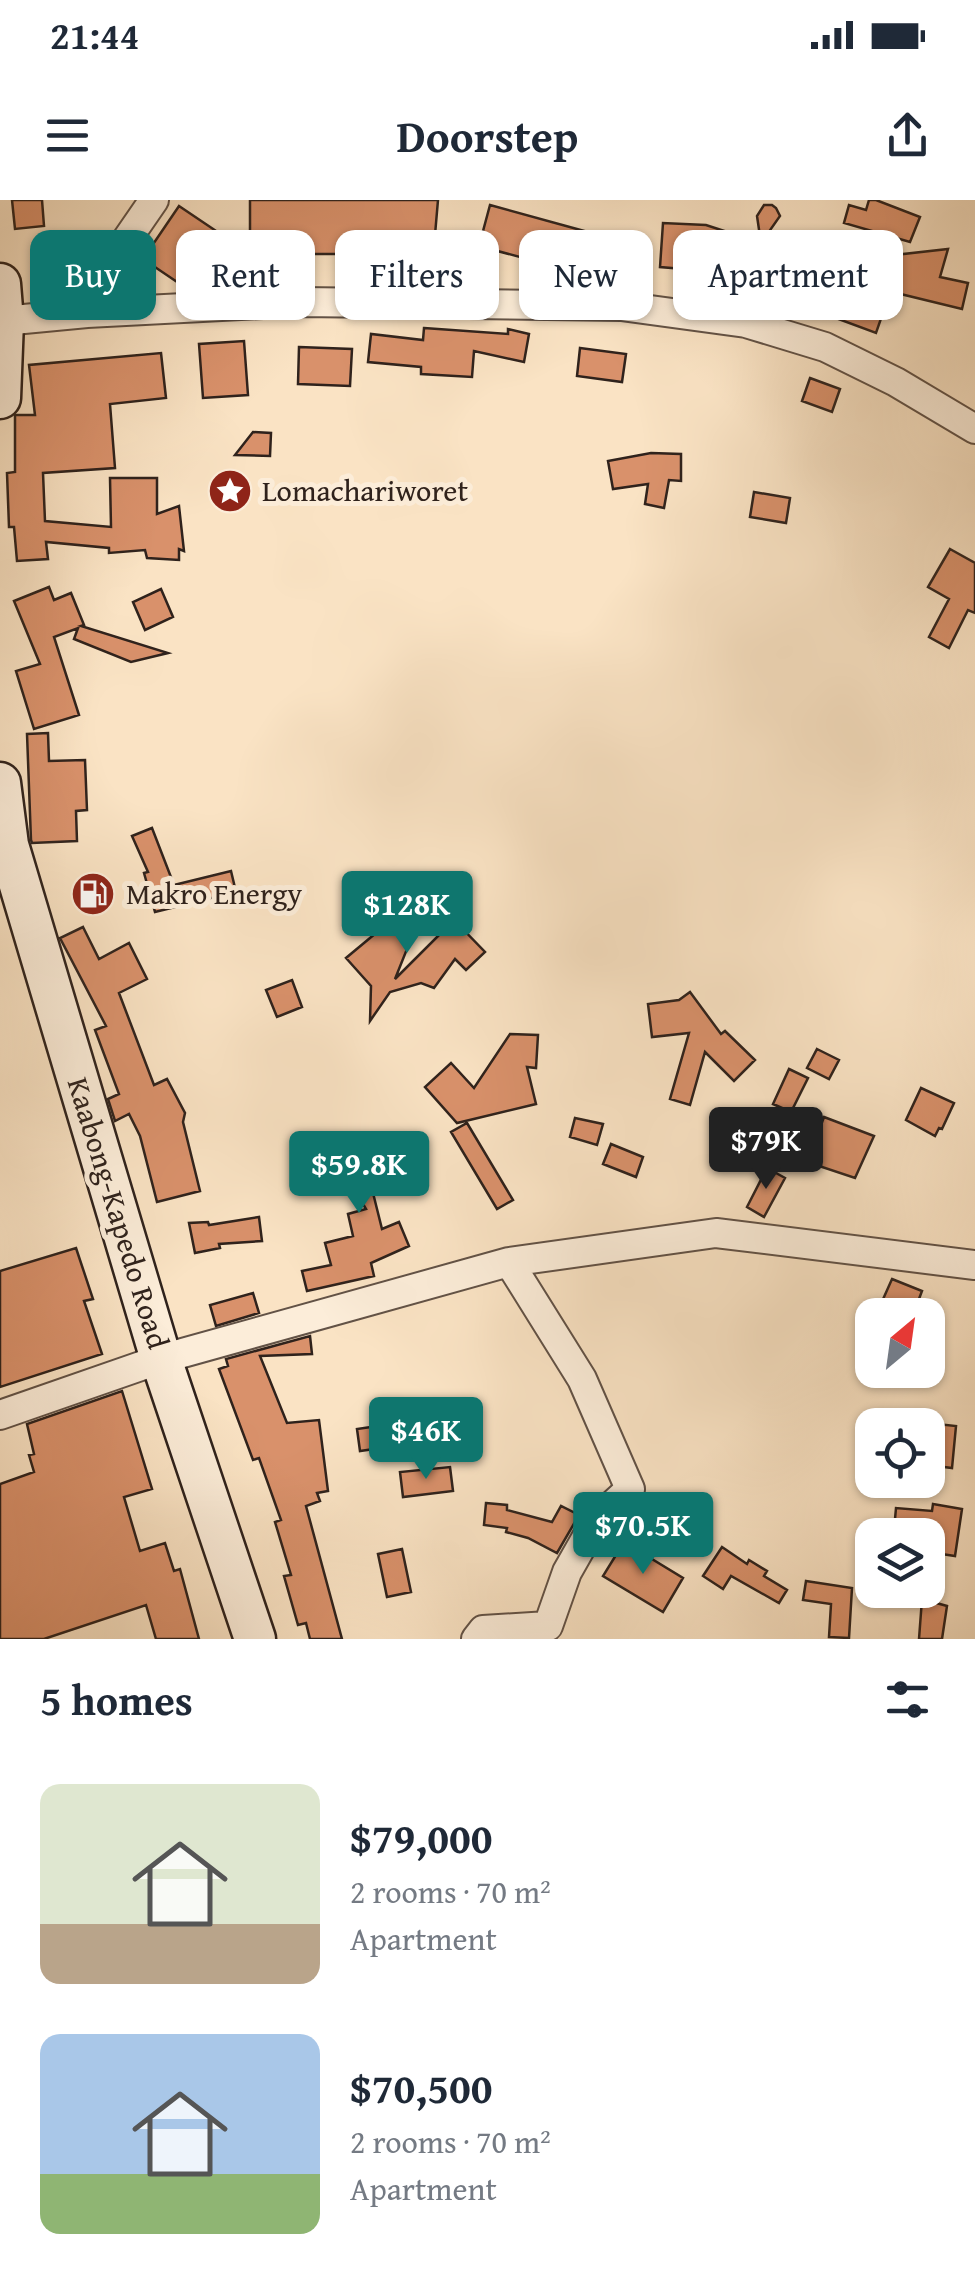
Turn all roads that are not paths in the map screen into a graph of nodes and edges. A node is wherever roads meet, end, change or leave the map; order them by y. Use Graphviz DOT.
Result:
graph roads {
  1 [pos="154,200"];
  2 [pos="133,230"];
  3 [pos="2,302"];
  4 [pos="30,305"];
  5 [pos="156,309"];
  6 [pos="0,398"];
  7 [pos="975,429"];
  8 [pos="0,783"];
  9 [pos="509,1262"];
  10 [pos="975,1264"];
  11 [pos="161,1359"];
  12 [pos="0,1415"];
  13 [pos="254,1639"];
  14 [pos="476,1639"];
  1 -- 2 [label="street"];
  3 -- 4 [label="street"];
  3 -- 6 [label="main road"];
  5 -- 7 [label="street"];
  8 -- 11 [label="main road, Kaabong-Kapedo Road"];
  9 -- 10 [label="street"];
  9 -- 11 [label="street"];
  9 -- 14 [label="street"];
  11 -- 12 [label="street"];
  11 -- 13 [label="main road, Kaabong-Kapedo Road"];
}
